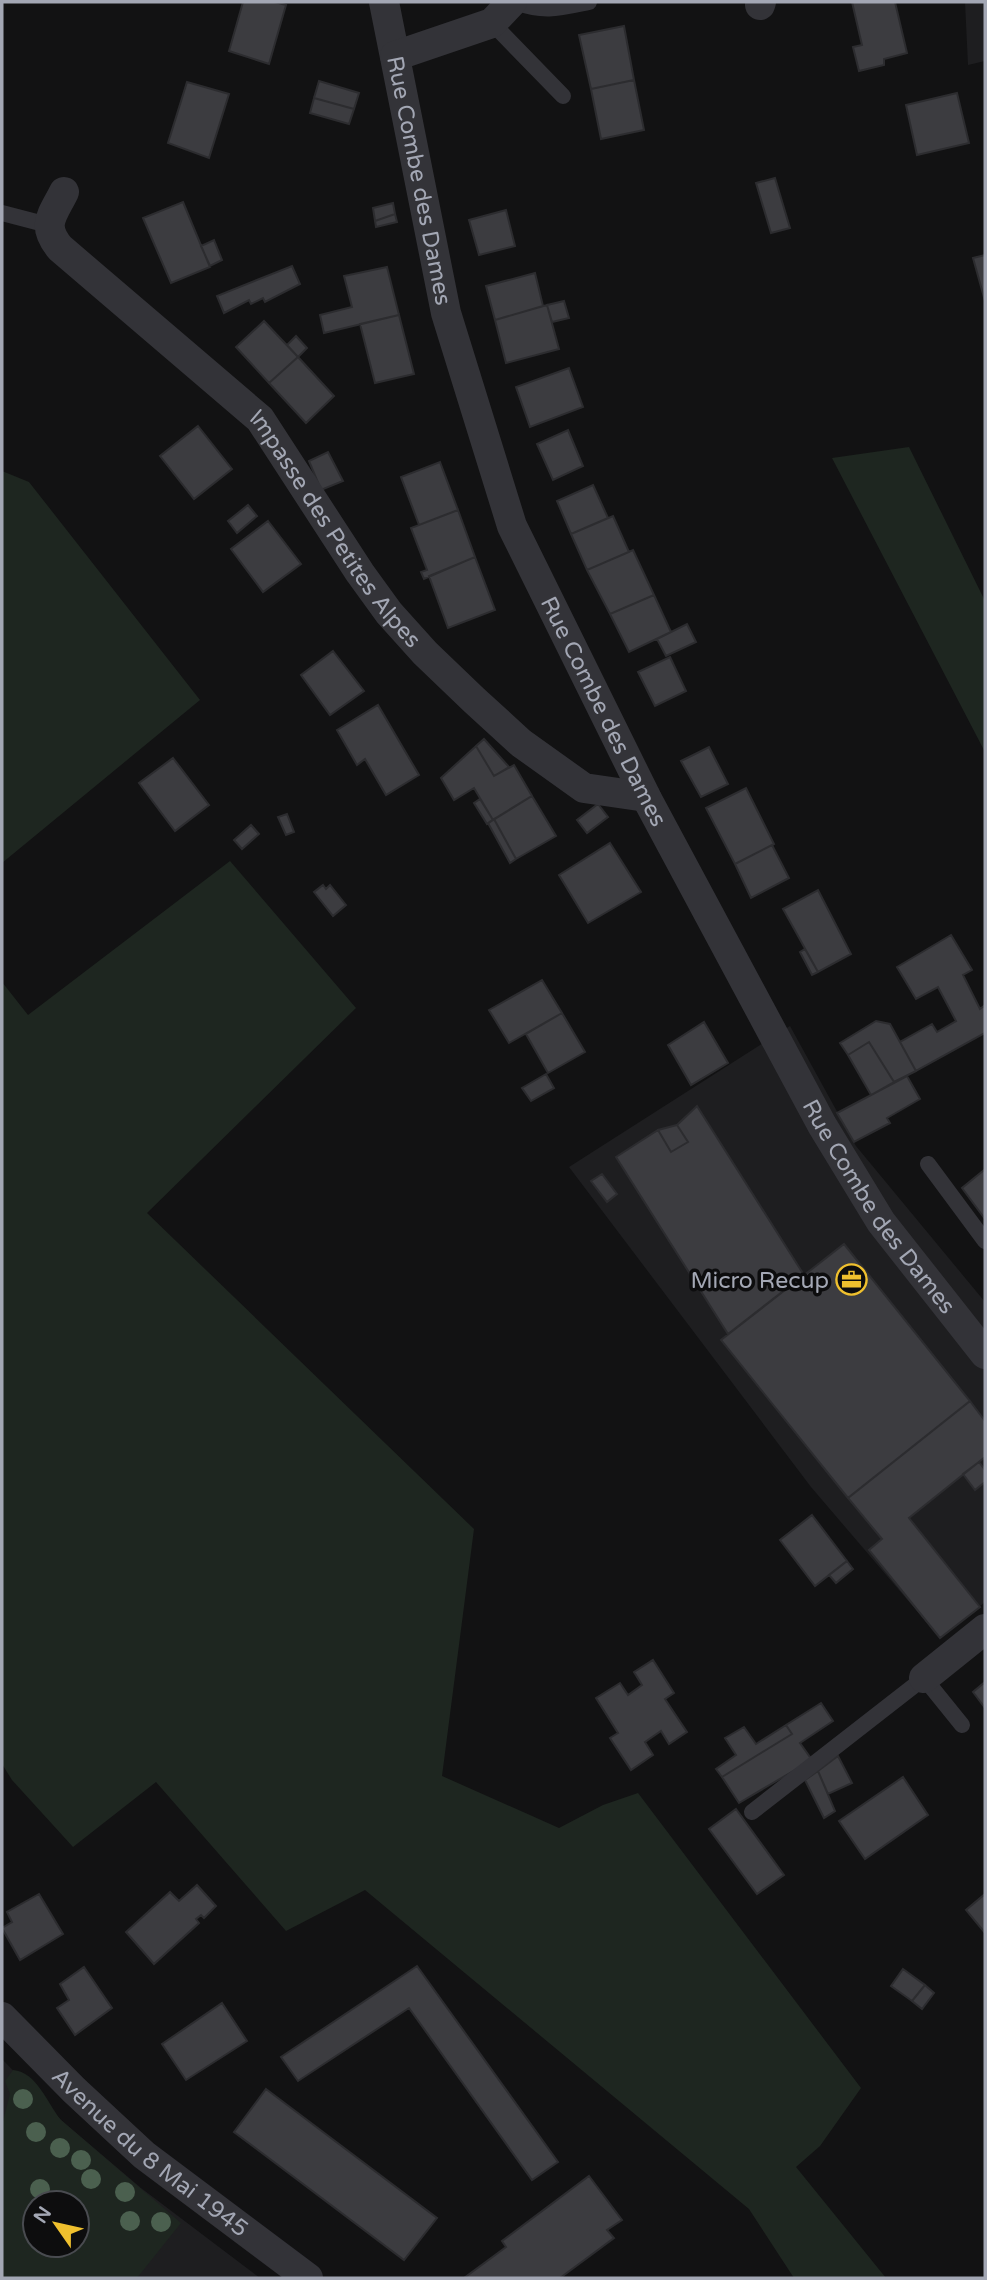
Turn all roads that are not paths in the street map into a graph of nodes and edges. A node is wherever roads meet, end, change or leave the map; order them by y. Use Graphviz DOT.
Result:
graph roads {
  1 [pos="384,2"];
  2 [pos="589,2"];
  3 [pos="507,9"];
  4 [pos="395,56"];
  5 [pos="563,96"];
  6 [pos="64,192"];
  7 [pos="2,214"];
  8 [pos="48,225"];
  9 [pos="646,797"];
  10 [pos="928,1164"];
  11 [pos="985,1241"];
  12 [pos="985,1354"];
  13 [pos="985,1629"];
  14 [pos="924,1678"];
  15 [pos="962,1725"];
  16 [pos="752,1812"];
  17 [pos="2,2017"];
  18 [pos="308,2278"];
  1 -- 4 [label="street, Rue Combe des Dames"];
  2 -- 3 [label="lane"];
  3 -- 4 [label="street"];
  3 -- 5 [label="lane"];
  4 -- 9 [label="street, Rue Combe des Dames"];
  6 -- 8 [label="street"];
  7 -- 8 [label="lane"];
  8 -- 9 [label="street, Impasse des Petites Alpes"];
  9 -- 12 [label="street, Rue Combe des Dames"];
  10 -- 11 [label="lane"];
  13 -- 14 [label="street"];
  14 -- 15 [label="lane"];
  14 -- 16 [label="lane"];
  17 -- 18 [label="street, Avenue du 8 Mai 1945"];
}
